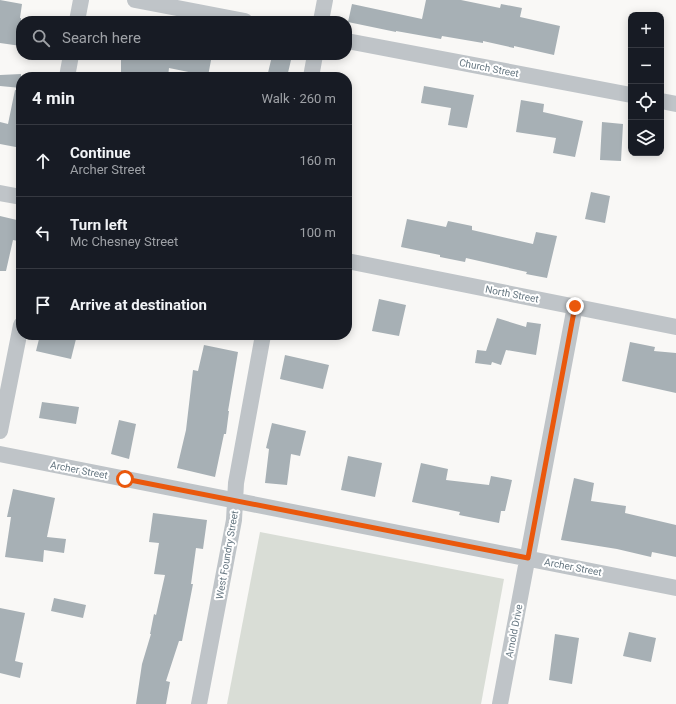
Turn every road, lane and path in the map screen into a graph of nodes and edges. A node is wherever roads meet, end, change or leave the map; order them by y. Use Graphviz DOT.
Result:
graph roads {
  1 [pos="81,0"];
  2 [pos="135,0"];
  3 [pos="325,0"];
  4 [pos="78,16"];
  5 [pos="219,16"];
  6 [pos="323,16"];
  7 [pos="352,42"];
  8 [pos="70,60"];
  9 [pos="314,60"];
  10 [pos="68,72"];
  11 [pos="312,72"];
  12 [pos="628,94"];
  13 [pos="664,102"];
  14 [pos="676,104"];
  15 [pos="0,192"];
  16 [pos="16,196"];
  17 [pos="352,262"];
  18 [pos="575,306"];
  19 [pos="676,326"];
  20 [pos="18,340"];
  21 [pos="262,340"];
  22 [pos="0,431"];
  23 [pos="0,454"];
  24 [pos="235,501"];
  25 [pos="528,558"];
  26 [pos="676,588"];
  27 [pos="199,704"];
  28 [pos="500,704"];
  1 -- 4 [label="street"];
  2 -- 5 [label="street"];
  3 -- 6 [label="street"];
  7 -- 12 [label="street, Church Street"];
  8 -- 10 [label="street"];
  9 -- 11 [label="street"];
  13 -- 14 [label="street"];
  15 -- 16 [label="street"];
  17 -- 18 [label="street, North Street"];
  18 -- 19 [label="street, North Street"];
  18 -- 25 [label="street, Arnold Drive"];
  20 -- 22 [label="street"];
  21 -- 24 [label="street, West Foundry Street"];
  23 -- 24 [label="street, Archer Street"];
  24 -- 25 [label="street, Archer Street"];
  24 -- 27 [label="street, West Foundry Street"];
  25 -- 26 [label="street, Archer Street"];
  25 -- 28 [label="street, Arnold Drive"];
}
